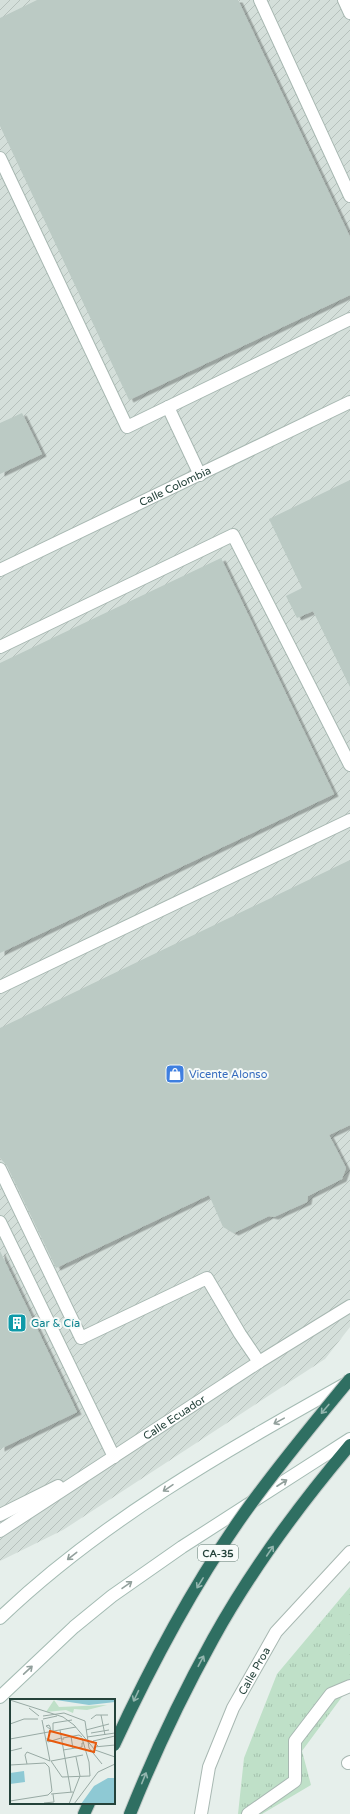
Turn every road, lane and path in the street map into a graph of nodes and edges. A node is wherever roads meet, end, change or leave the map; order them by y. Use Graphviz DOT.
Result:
graph roads {
  1 [pos="260,0"];
  2 [pos="344,0"];
  3 [pos="350,13"];
  4 [pos="0,158"];
  5 [pos="350,196"];
  6 [pos="350,318"];
  7 [pos="350,402"];
  8 [pos="168,407"];
  9 [pos="200,475"];
  10 [pos="0,570"];
  11 [pos="0,647"];
  12 [pos="350,765"];
  13 [pos="350,820"];
  14 [pos="0,987"];
  15 [pos="0,1169"];
  16 [pos="0,1222"];
  17 [pos="350,1306"];
  18 [pos="259,1362"];
  19 [pos="350,1381"];
  20 [pos="350,1439"];
  21 [pos="350,1445"];
  22 [pos="114,1457"];
  23 [pos="102,1465"];
  24 [pos="0,1514"];
  25 [pos="0,1531"];
  26 [pos="350,1552"];
  27 [pos="0,1618"];
  28 [pos="350,1686"];
  29 [pos="0,1696"];
  30 [pos="115,1743"];
  31 [pos="89,1804"];
  32 [pos="84,1814"];
  33 [pos="130,1814"];
  34 [pos="201,1814"];
  35 [pos="248,1814"];
  1 -- 5 [label="street"];
  2 -- 3 [label="street"];
  4 -- 8 [label="street"];
  6 -- 8 [label="street"];
  7 -- 9 [label="street, Calle Colombia"];
  8 -- 9 [label="street"];
  9 -- 10 [label="street, Calle Colombia"];
  11 -- 12 [label="street"];
  13 -- 14 [label="street"];
  15 -- 18 [label="street"];
  16 -- 22 [label="street"];
  17 -- 18 [label="street, Calle Ecuador"];
  18 -- 22 [label="street, Calle Ecuador"];
  19 -- 27 [label="street, one-way"];
  19 -- 30 [label="highway, CA-35, one-way, bridge"];
  29 -- 20 [label="street, one-way"];
  33 -- 21 [label="highway, one-way"];
  22 -- 23 [label="street, Calle Ecuador"];
  23 -- 24 [label="street"];
  23 -- 25 [label="street, Calle Ecuador"];
  26 -- 34 [label="street, Calle Proa"];
  28 -- 35 [label="street"];
  31 -- 32 [label="highway"];
}
